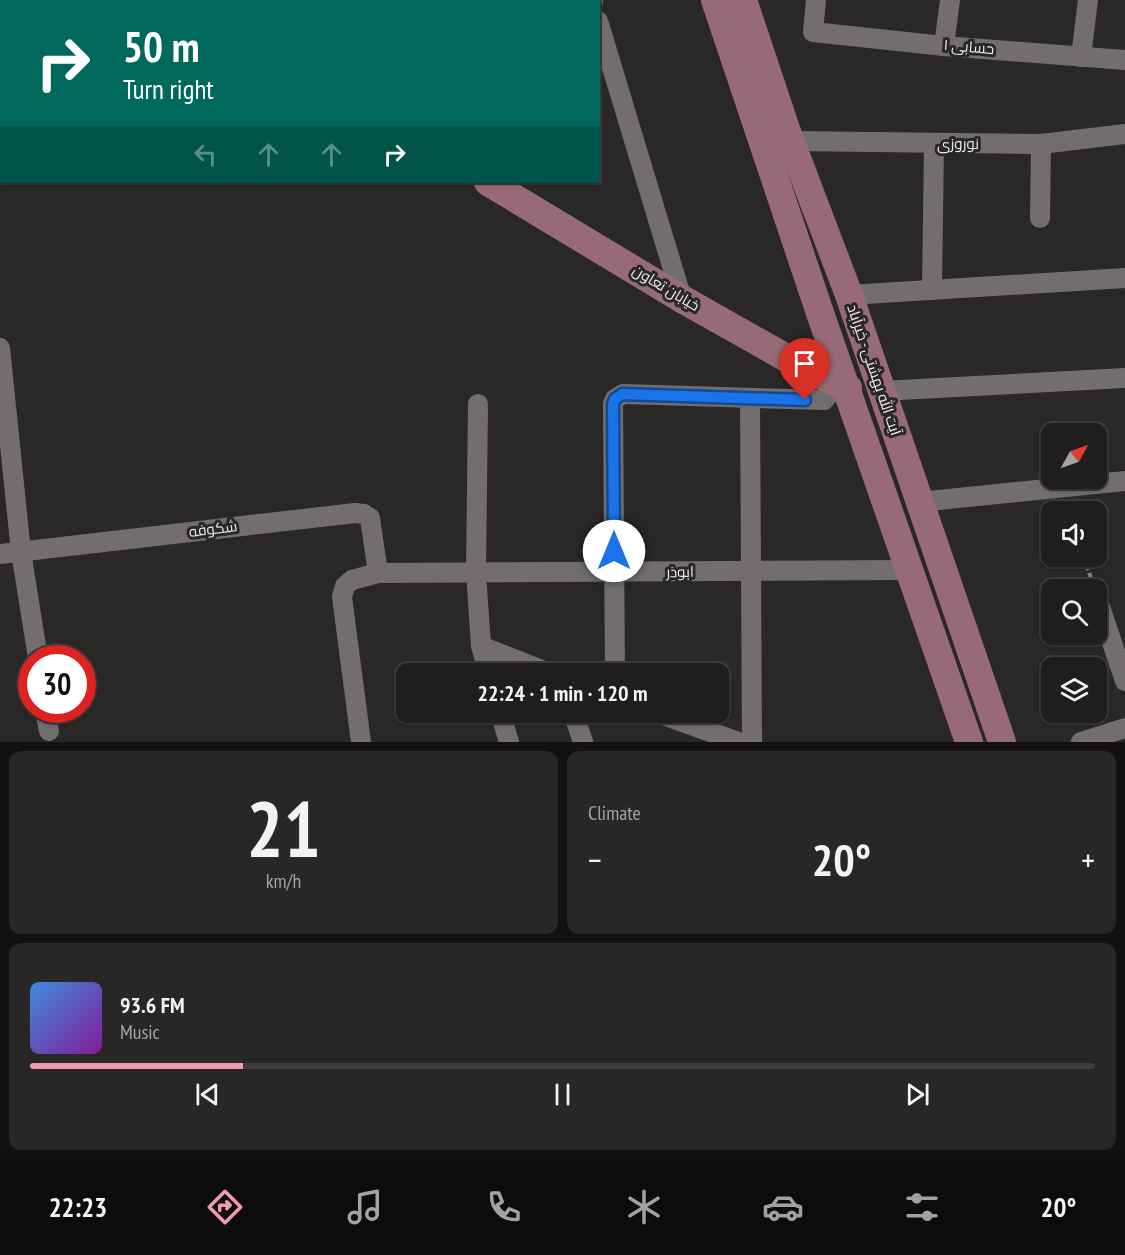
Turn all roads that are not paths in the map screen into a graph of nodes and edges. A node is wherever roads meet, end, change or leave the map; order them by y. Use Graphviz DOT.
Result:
graph roads {
  1 [pos="715,0"];
  2 [pos="743,0"];
  3 [pos="816,0"];
  4 [pos="950,0"];
  5 [pos="1088,0"];
  6 [pos="600,28"];
  7 [pos="944,46"];
  8 [pos="1081,57"];
  9 [pos="1125,60"];
  10 [pos="1125,134"];
  11 [pos="778,144"];
  12 [pos="934,144"];
  13 [pos="1041,144"];
  14 [pos="491,183"];
  15 [pos="1040,218"];
  16 [pos="1125,278"];
  17 [pos="932,290"];
  18 [pos="849,295"];
  19 [pos="682,298"];
  20 [pos="0,348"];
  21 [pos="1125,378"];
  22 [pos="838,384"];
  23 [pos="881,391"];
  24 [pos="750,399"];
  25 [pos="478,404"];
  26 [pos="1125,481"];
  27 [pos="920,502"];
  28 [pos="21,552"];
  29 [pos="0,554"];
  30 [pos="910,570"];
  31 [pos="751,571"];
  32 [pos="476,572"];
  33 [pos="378,573"];
  34 [pos="614,573"];
  35 [pos="1107,627"];
  36 [pos="36,645"];
  37 [pos="480,646"];
  38 [pos="485,663"];
  39 [pos="524,663"];
  40 [pos="615,663"];
  41 [pos="1125,681"];
  42 [pos="47,723"];
  43 [pos="503,723"];
  44 [pos="577,723"];
  45 [pos="679,723"];
  46 [pos="1125,729"];
  47 [pos="49,731"];
  48 [pos="709,737"];
  49 [pos="1001,737"];
  50 [pos="362,742"];
  51 [pos="509,742"];
  52 [pos="583,742"];
  53 [pos="738,742"];
  54 [pos="752,742"];
  55 [pos="969,742"];
  56 [pos="1081,742"];
  1 -- 11 [label="main road, آیت الله بهشتی - خیرآباد"];
  2 -- 11 [label="main road, آیت الله بهشتی - خیرآباد"];
  3 -- 7 [label="street, حسابی ۱"];
  4 -- 7 [label="street"];
  5 -- 8 [label="street"];
  6 -- 19 [label="street"];
  7 -- 8 [label="street, حسابی ۱"];
  8 -- 9 [label="street, حسابی ۱"];
  10 -- 13 [label="street, نوروزی"];
  11 -- 12 [label="street, نوروزی"];
  11 -- 18 [label="main road, آیت الله بهشتی - خیرآباد"];
  11 -- 22 [label="main road, آیت الله بهشتی - خیرآباد"];
  12 -- 13 [label="street, نوروزی"];
  12 -- 17 [label="street"];
  13 -- 15 [label="street"];
  14 -- 19 [label="main road, خیابان تعاون"];
  16 -- 17 [label="street"];
  17 -- 18 [label="street"];
  18 -- 23 [label="main road, آیت الله بهشتی - خیرآباد"];
  19 -- 22 [label="main road, خیابان تعاون"];
  20 -- 28 [label="street"];
  21 -- 23 [label="street"];
  22 -- 24 [label="street"];
  22 -- 30 [label="main road, آیت الله بهشتی - خیرآباد"];
  23 -- 27 [label="main road, آیت الله بهشتی - خیرآباد"];
  24 -- 31 [label="street"];
  24 -- 34 [label="street"];
  25 -- 32 [label="street"];
  26 -- 27 [label="street"];
  27 -- 49 [label="main road, آیت الله بهشتی - خیرآباد"];
  28 -- 29 [label="street, شکوفه"];
  28 -- 33 [label="street, شکوفه"];
  28 -- 36 [label="street"];
  30 -- 31 [label="street, ابوذر"];
  30 -- 55 [label="main road, آیت الله بهشتی - خیرآباد"];
  31 -- 34 [label="street, ابوذر"];
  31 -- 54 [label="street"];
  32 -- 33 [label="street, ابوذر"];
  32 -- 34 [label="street, ابوذر"];
  32 -- 37 [label="street"];
  33 -- 50 [label="street, ابوذر"];
  34 -- 40 [label="street"];
  35 -- 41 [label="street"];
  37 -- 38 [label="street"];
  37 -- 39 [label="street"];
  42 -- 47 [label="street"];
  43 -- 51 [label="street"];
  44 -- 52 [label="street"];
  45 -- 48 [label="street"];
  46 -- 56 [label="street"];
  48 -- 53 [label="street"];
  49 -- 55 [label="main road"];
}
